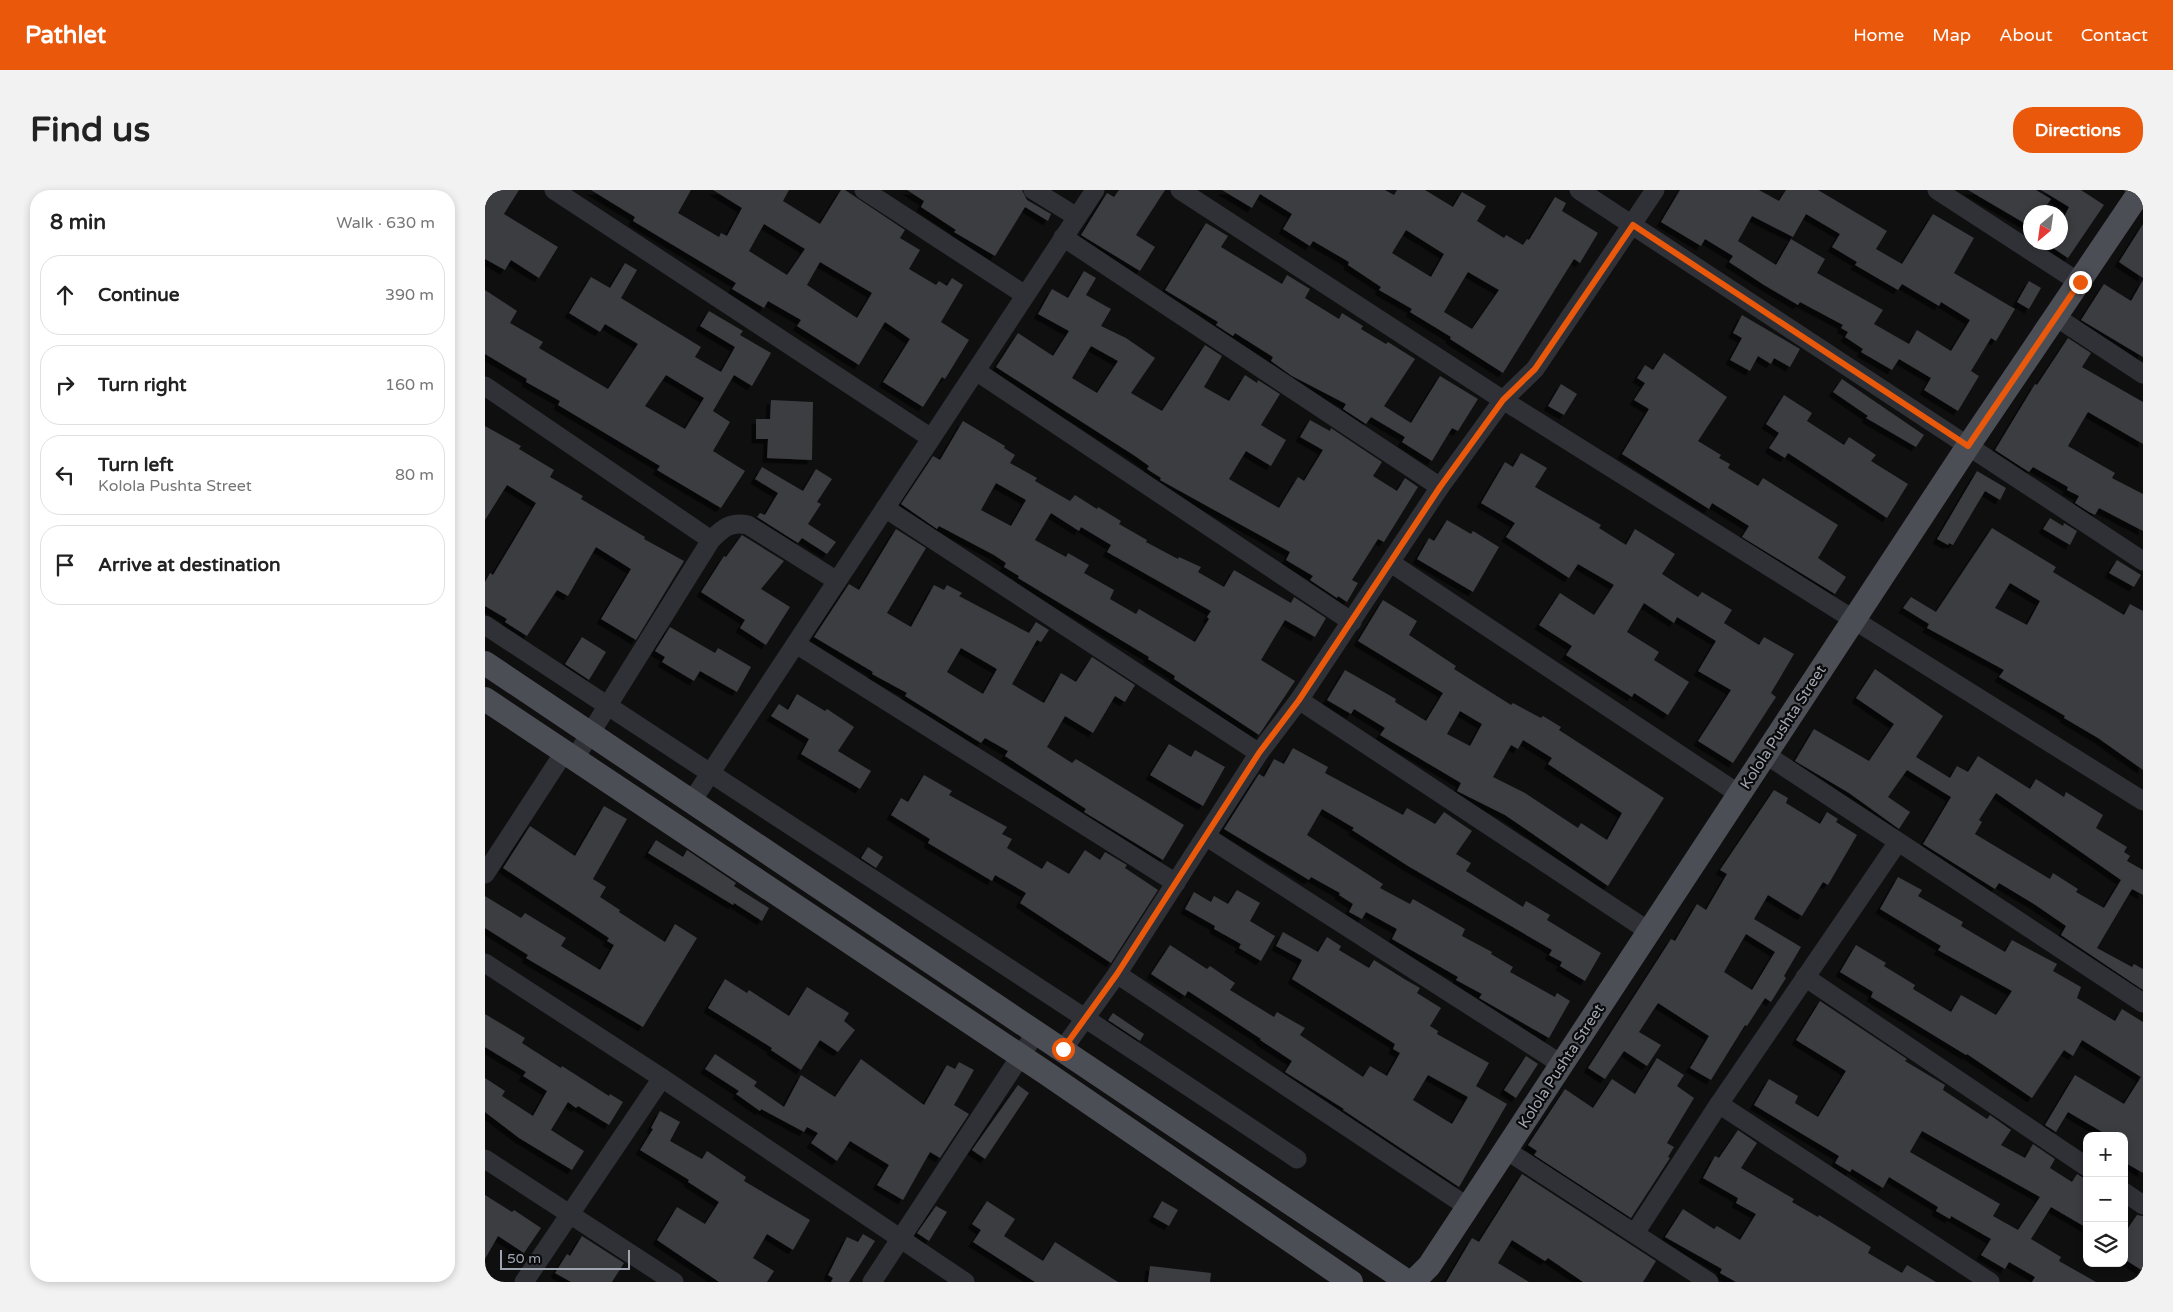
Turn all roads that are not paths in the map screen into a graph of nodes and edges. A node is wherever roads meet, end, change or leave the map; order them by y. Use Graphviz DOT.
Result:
graph roads {
  1 [pos="554,190"];
  2 [pos="864,190"];
  3 [pos="1033,190"];
  4 [pos="1095,190"];
  5 [pos="1180,190"];
  6 [pos="1579,190"];
  7 [pos="1655,190"];
  8 [pos="1937,190"];
  9 [pos="2141,190"];
  10 [pos="1077,217"];
  11 [pos="1633,225"];
  12 [pos="1063,237"];
  13 [pos="2080,282"];
  14 [pos="1025,295"];
  15 [pos="2055,317"];
  16 [pos="975,371"];
  17 [pos="2143,374"];
  18 [pos="485,386"];
  19 [pos="1503,400"];
  20 [pos="931,438"];
  21 [pos="1968,446"];
  22 [pos="1440,487"];
  23 [pos="885,508"];
  24 [pos="711,540"];
  25 [pos="2143,561"];
  26 [pos="1391,564"];
  27 [pos="837,581"];
  28 [pos="1854,620"];
  29 [pos="1352,622"];
  30 [pos="485,625"];
  31 [pos="796,644"];
  32 [pos="485,663"];
  33 [pos="485,699"];
  34 [pos="1299,700"];
  35 [pos="608,706"];
  36 [pos="591,733"];
  37 [pos="1259,753"];
  38 [pos="1765,754"];
  39 [pos="570,755"];
  40 [pos="710,774"];
  41 [pos="1739,794"];
  42 [pos="693,801"];
  43 [pos="2143,801"];
  44 [pos="1207,837"];
  45 [pos="1898,842"];
  46 [pos="485,874"];
  47 [pos="1176,883"];
  48 [pos="1650,932"];
  49 [pos="485,962"];
  50 [pos="1117,974"];
  51 [pos="1805,977"];
  52 [pos="2143,1002"];
  53 [pos="1086,1017"];
  54 [pos="1037,1031"];
  55 [pos="1063,1049"];
  56 [pos="1021,1056"];
  57 [pos="1561,1064"];
  58 [pos="662,1078"];
  59 [pos="1719,1104"];
  60 [pos="1506,1150"];
  61 [pos="485,1159"];
  62 [pos="1297,1159"];
  63 [pos="2083,1164"];
  64 [pos="2128,1195"];
  65 [pos="2143,1205"];
  66 [pos="1468,1207"];
  67 [pos="569,1214"];
  68 [pos="1635,1233"];
  69 [pos="901,1241"];
  70 [pos="1425,1277"];
  71 [pos="524,1282"];
  72 [pos="674,1282"];
  73 [pos="872,1282"];
  74 [pos="965,1282"];
  75 [pos="1351,1282"];
  76 [pos="1408,1282"];
  77 [pos="1709,1282"];
  78 [pos="1990,1282"];
  1 -- 20 [label="street"];
  2 -- 14 [label="street"];
  3 -- 10 [label="street"];
  4 -- 10 [label="street"];
  5 -- 19 [label="street"];
  6 -- 11 [label="street"];
  7 -- 11 [label="street"];
  8 -- 13 [label="street"];
  9 -- 13 [label="main road, Kolola Pushta Street"];
  10 -- 12 [label="street"];
  11 -- 19 [label="street"];
  11 -- 21 [label="street"];
  12 -- 14 [label="street"];
  12 -- 22 [label="street"];
  13 -- 15 [label="main road, Kolola Pushta Street"];
  14 -- 16 [label="street"];
  15 -- 17 [label="street"];
  15 -- 21 [label="main road, Kolola Pushta Street"];
  16 -- 20 [label="street"];
  16 -- 29 [label="street"];
  18 -- 24 [label="street"];
  19 -- 22 [label="street"];
  19 -- 28 [label="street"];
  20 -- 23 [label="street"];
  21 -- 25 [label="street"];
  21 -- 28 [label="main road, Kolola Pushta Street"];
  22 -- 26 [label="street"];
  23 -- 27 [label="street"];
  23 -- 37 [label="street"];
  24 -- 27 [label="street"];
  24 -- 35 [label="street"];
  26 -- 29 [label="street"];
  26 -- 41 [label="street"];
  27 -- 31 [label="street"];
  28 -- 38 [label="main road, Kolola Pushta Street"];
  28 -- 43 [label="street"];
  29 -- 34 [label="street"];
  30 -- 35 [label="street"];
  31 -- 40 [label="street"];
  31 -- 47 [label="street"];
  32 -- 36 [label="main road"];
  33 -- 39 [label="main road"];
  34 -- 37 [label="street"];
  34 -- 48 [label="street"];
  35 -- 36 [label="street"];
  35 -- 40 [label="street"];
  36 -- 39 [label="street"];
  36 -- 42 [label="main road"];
  37 -- 44 [label="street"];
  38 -- 41 [label="main road, Kolola Pushta Street"];
  38 -- 45 [label="street"];
  39 -- 46 [label="street"];
  39 -- 56 [label="main road"];
  40 -- 42 [label="street"];
  40 -- 53 [label="street"];
  41 -- 48 [label="main road, Kolola Pushta Street"];
  42 -- 54 [label="main road"];
  44 -- 47 [label="street"];
  44 -- 57 [label="street"];
  45 -- 51 [label="street"];
  45 -- 52 [label="street"];
  47 -- 50 [label="street"];
  48 -- 57 [label="main road, Kolola Pushta Street"];
  49 -- 58 [label="street"];
  50 -- 53 [label="street"];
  50 -- 66 [label="street"];
  51 -- 59 [label="street"];
  51 -- 63 [label="street"];
  53 -- 55 [label="street"];
  53 -- 62 [label="street"];
  54 -- 55 [label="main road"];
  54 -- 56 [label="street"];
  55 -- 76 [label="main road"];
  56 -- 69 [label="street"];
  56 -- 75 [label="main road"];
  57 -- 60 [label="main road, Kolola Pushta Street"];
  58 -- 67 [label="street"];
  58 -- 69 [label="street"];
  59 -- 68 [label="street"];
  59 -- 78 [label="street"];
  60 -- 66 [label="main road, Kolola Pushta Street"];
  60 -- 68 [label="street"];
  61 -- 67 [label="street"];
  64 -- 65 [label="street"];
  66 -- 70 [label="main road, Kolola Pushta Street"];
  67 -- 71 [label="street"];
  67 -- 72 [label="street"];
  68 -- 77 [label="street"];
  69 -- 73 [label="street"];
  69 -- 74 [label="street"];
}
